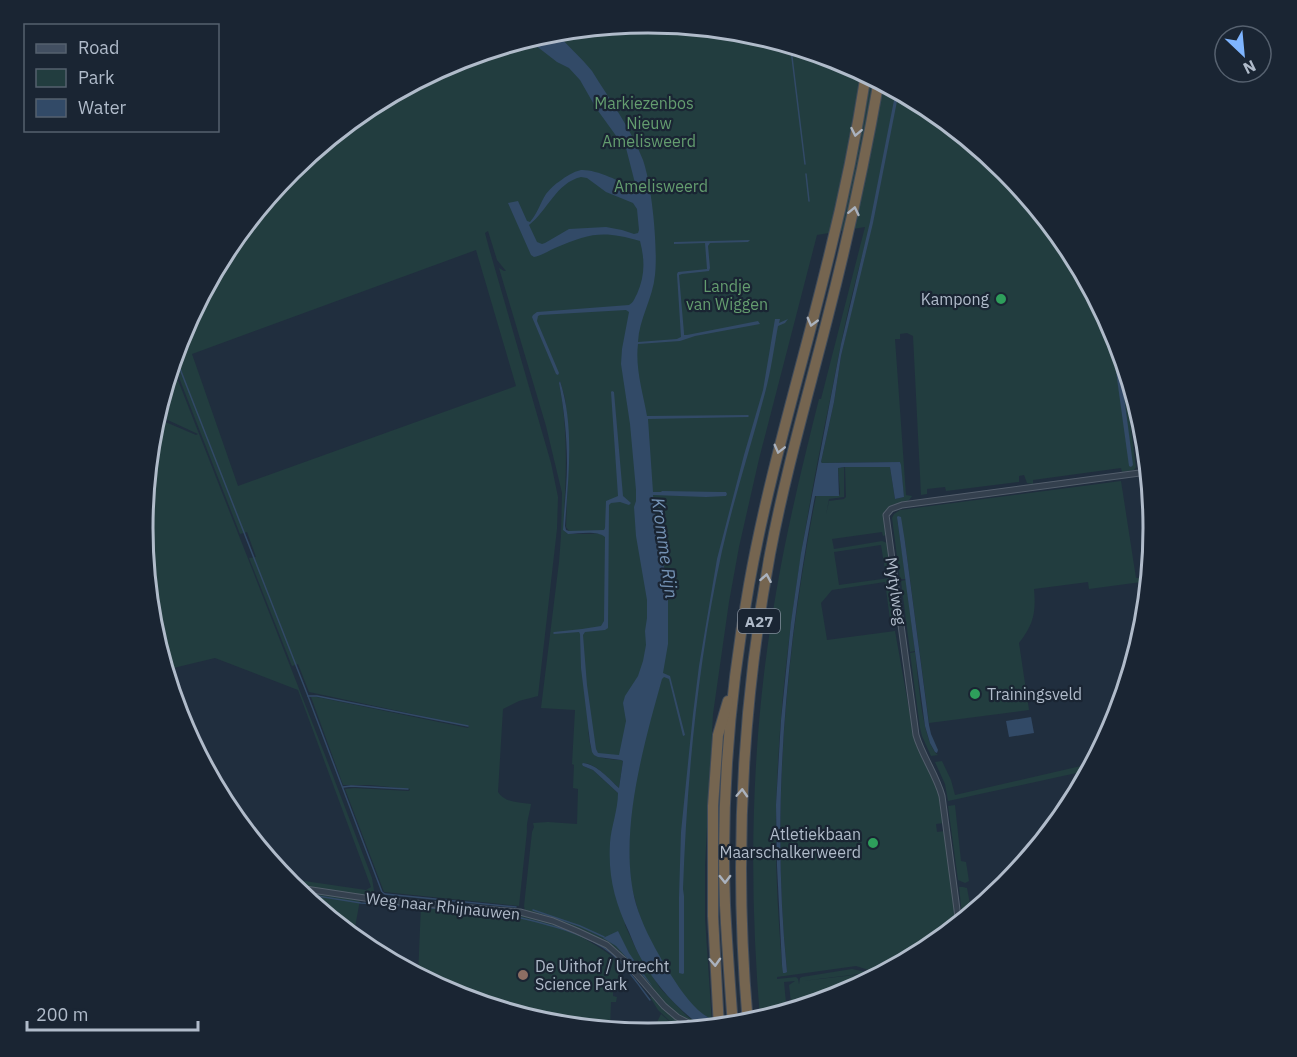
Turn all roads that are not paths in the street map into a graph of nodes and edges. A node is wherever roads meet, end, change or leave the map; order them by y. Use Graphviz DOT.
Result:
graph roads {
  1 [pos="865,83"];
  2 [pos="877,89"];
  3 [pos="1141,477"];
  4 [pos="735,674"];
  5 [pos="310,890"];
  6 [pos="957,916"];
  7 [pos="747,1014"];
  8 [pos="732,1016"];
  9 [pos="719,1019"];
  10 [pos="686,1022"];
  1 -- 4 [label="highway, A27, one-way"];
  7 -- 2 [label="highway, A27, one-way"];
  3 -- 6 [label="street, Mytylweg"];
  4 -- 8 [label="highway, A27, one-way"];
  4 -- 9 [label="highway, A27, one-way"];
  5 -- 10 [label="street, Weg naar Rhijnauwen"];
}
